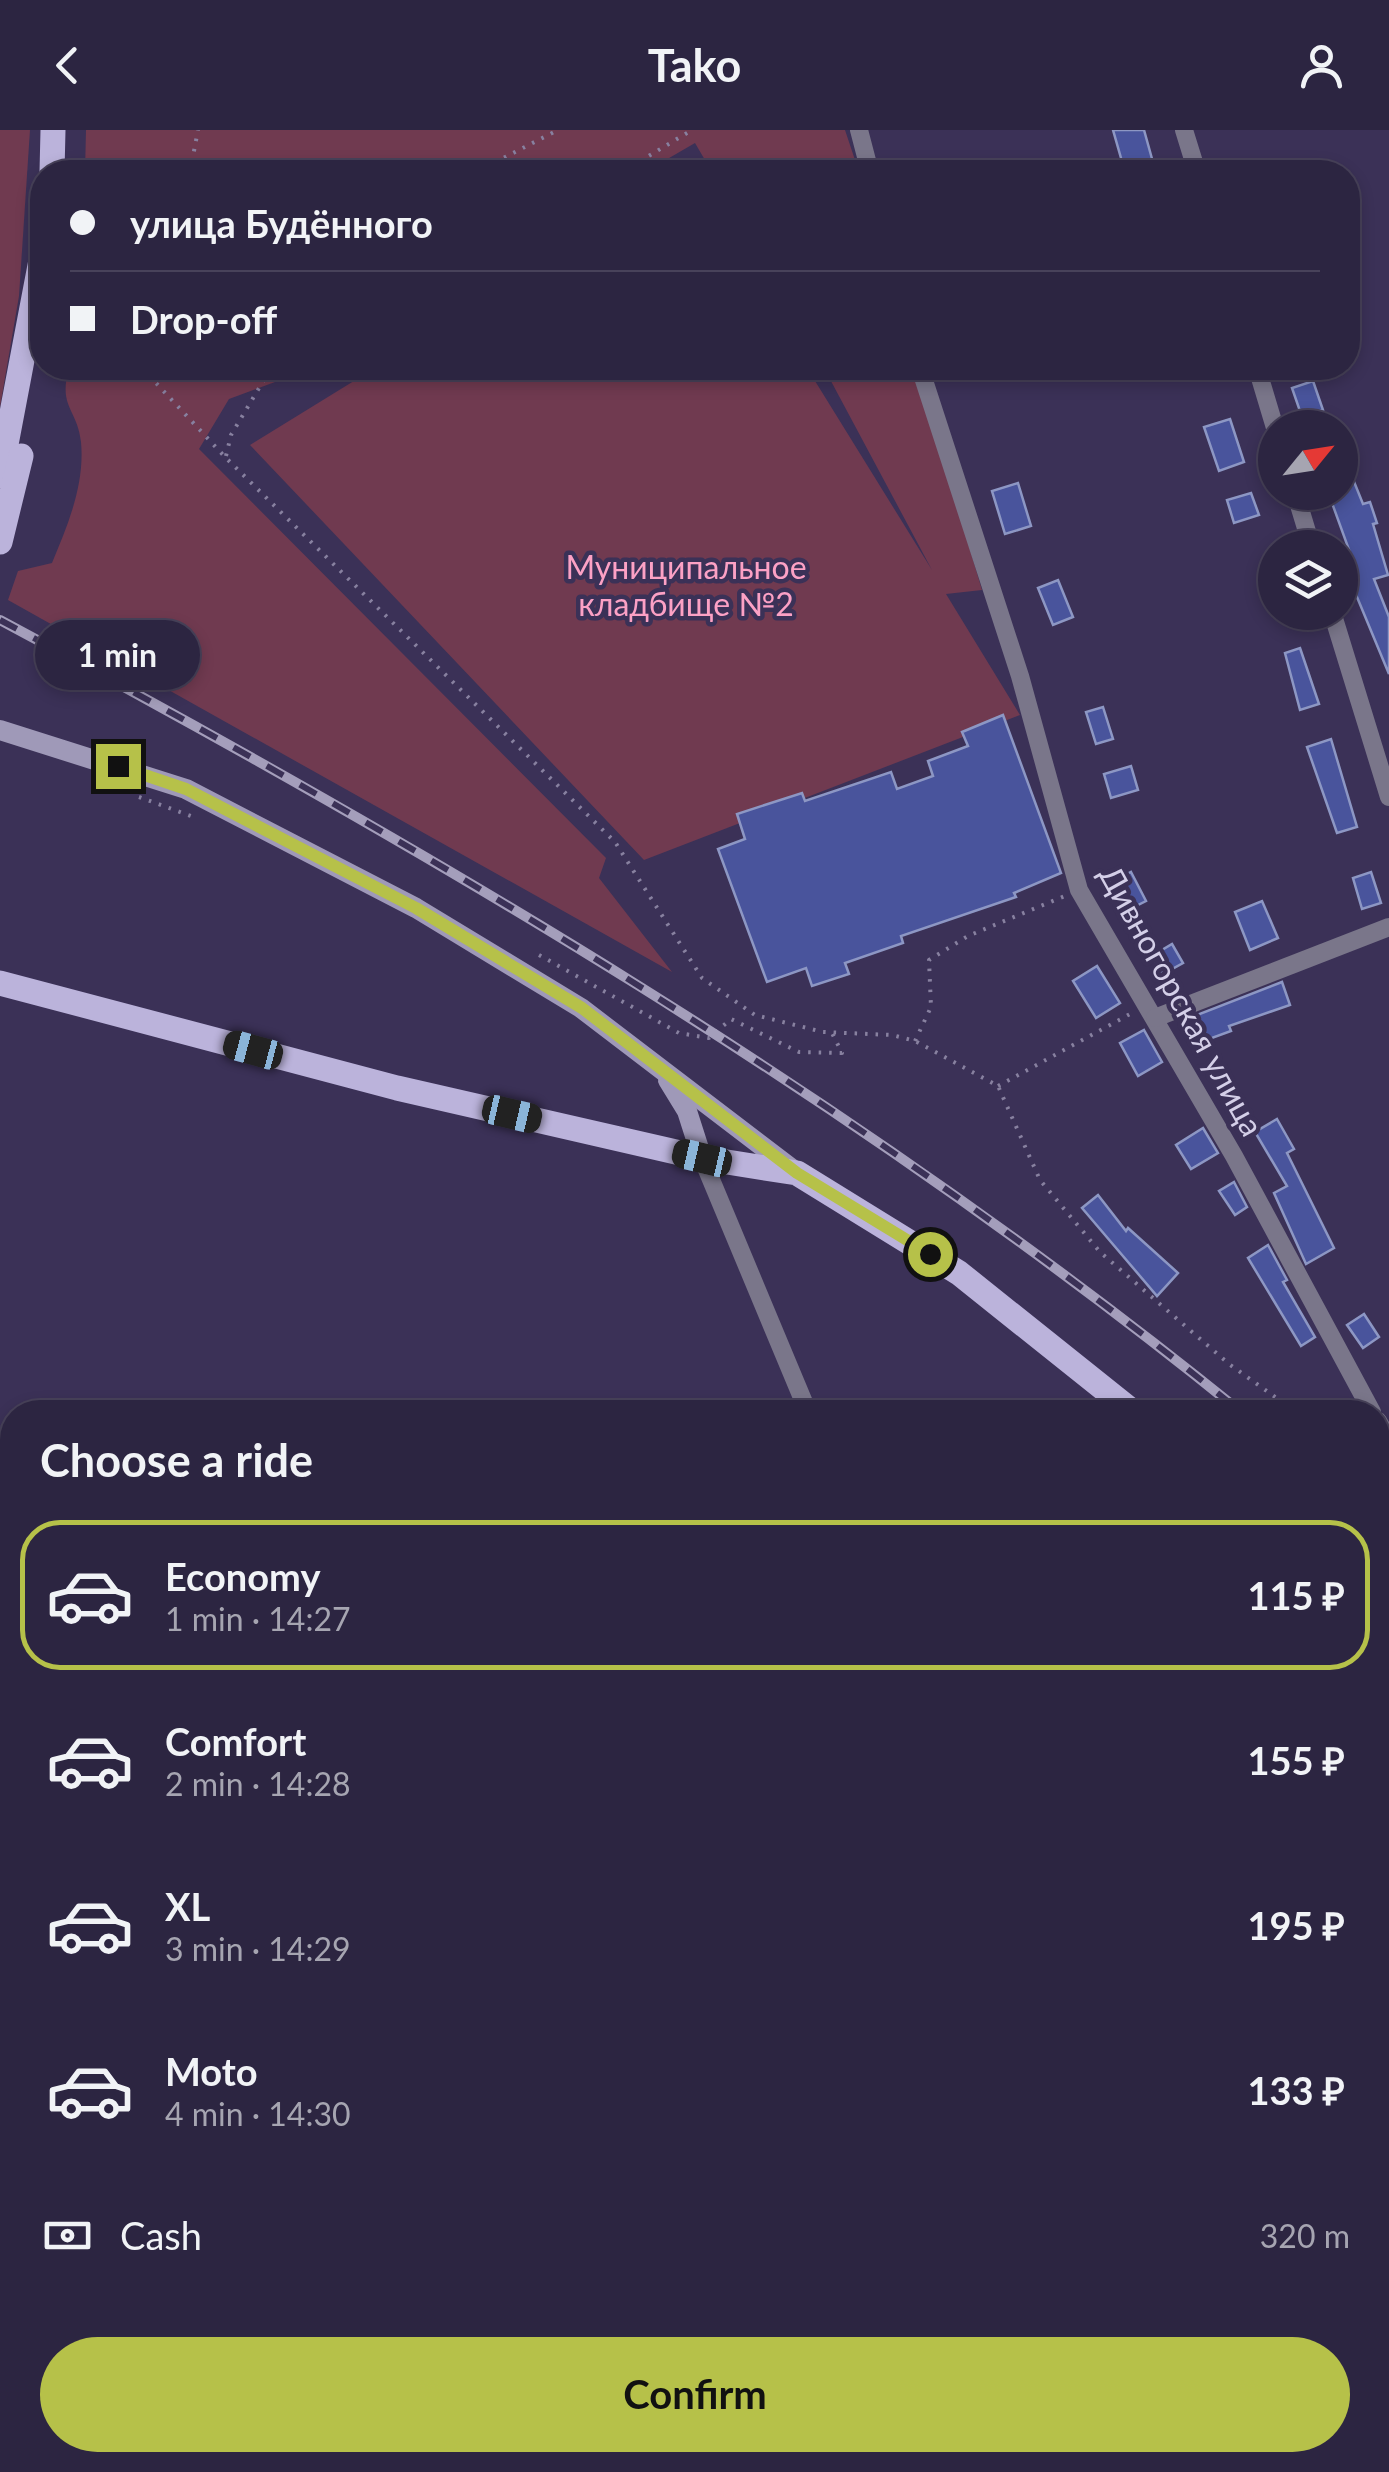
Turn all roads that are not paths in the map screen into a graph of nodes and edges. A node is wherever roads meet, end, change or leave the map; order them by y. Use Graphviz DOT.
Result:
graph roads {
  1 [pos="53,130"];
  2 [pos="69,130"];
  3 [pos="860,130"];
  4 [pos="1184,130"];
  5 [pos="52,160"];
  6 [pos="68,160"];
  7 [pos="867,160"];
  8 [pos="1193,160"];
  9 [pos="30,318"];
  10 [pos="36,380"];
  11 [pos="924,380"];
  12 [pos="1261,380"];
  13 [pos="1270,410"];
  14 [pos="0,476"];
  15 [pos="0,542"];
  16 [pos="1338,630"];
  17 [pos="0,730"];
  18 [pos="1389,796"];
  19 [pos="1389,927"];
  20 [pos="0,983"];
  21 [pos="1150,1012"];
  22 [pos="659,1066"];
  23 [pos="702,1158"];
  24 [pos="797,1173"];
  25 [pos="803,1400"];
  26 [pos="1118,1400"];
  27 [pos="1365,1400"];
  1 -- 5 [label="main road"];
  2 -- 6 [label="main road"];
  3 -- 7 [label="street"];
  4 -- 8 [label="street"];
  9 -- 14 [label="main road"];
  10 -- 15 [label="main road"];
  11 -- 21 [label="street, Дивногорская улица"];
  12 -- 13 [label="street"];
  16 -- 18 [label="street"];
  17 -- 22 [label="street"];
  19 -- 21 [label="street"];
  20 -- 23 [label="main road"];
  21 -- 27 [label="street, Дивногорская улица"];
  22 -- 23 [label="street"];
  22 -- 24 [label="street"];
  23 -- 24 [label="main road"];
  23 -- 25 [label="street"];
  24 -- 26 [label="main road"];
}
